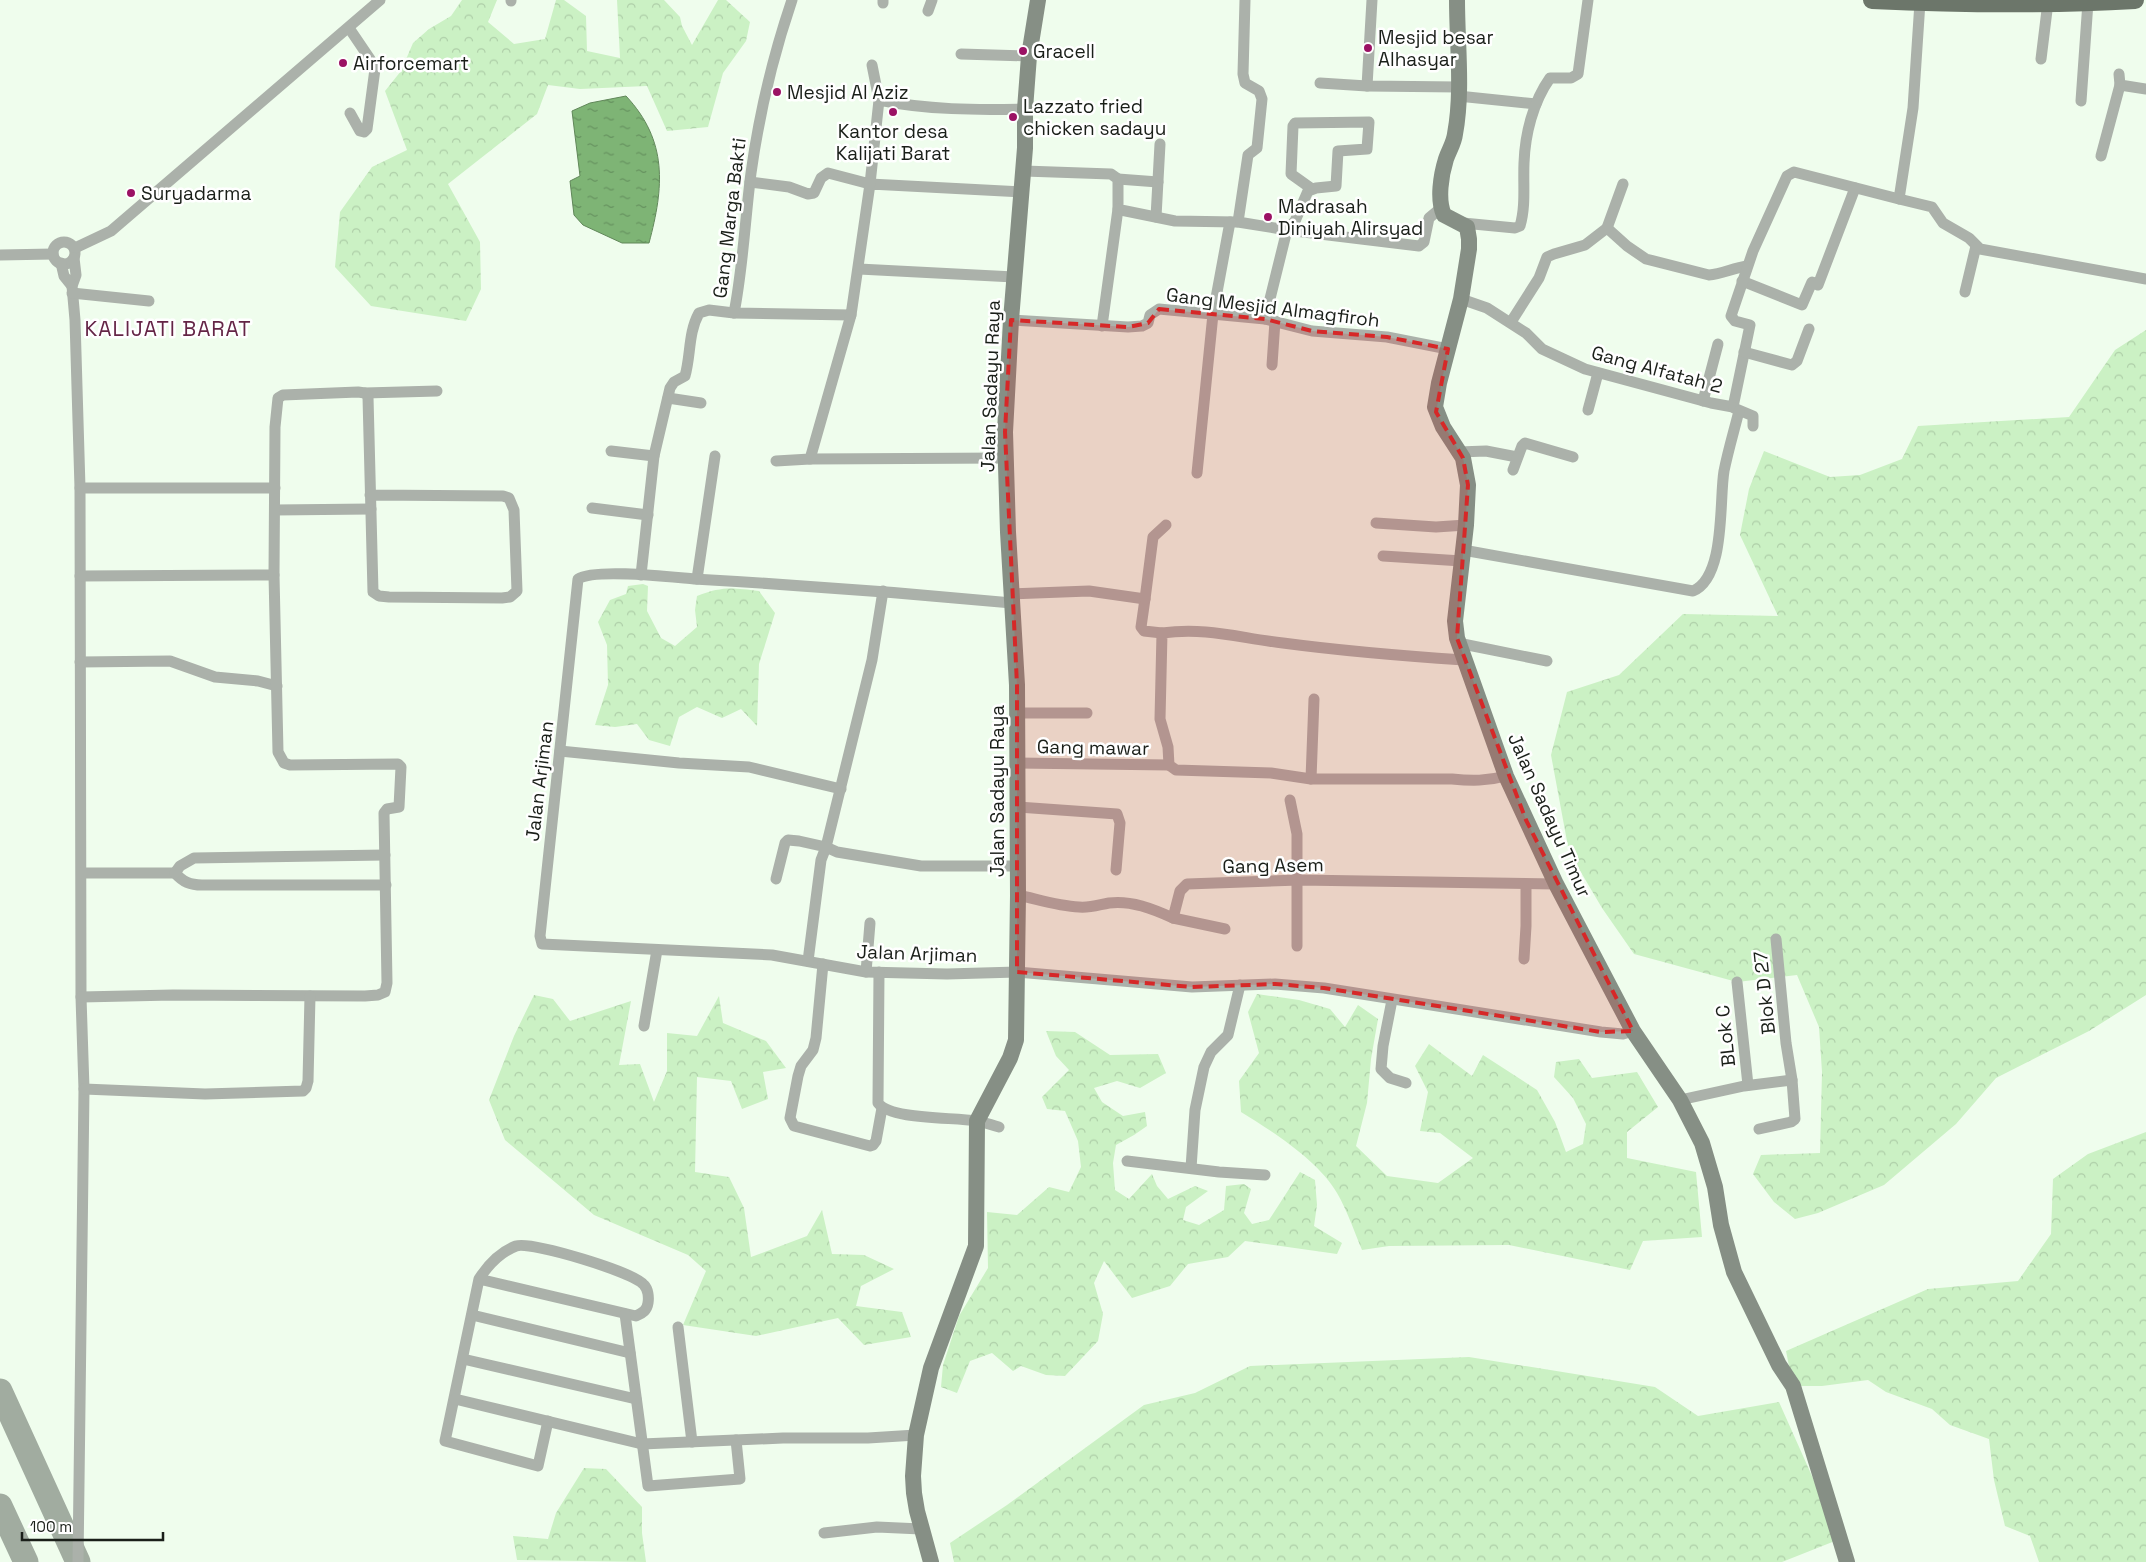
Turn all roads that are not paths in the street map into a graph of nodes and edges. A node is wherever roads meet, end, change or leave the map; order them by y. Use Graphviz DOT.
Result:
graph roads {
  1 [pos="792,0"];
  2 [pos="1038,0"];
  3 [pos="1245,0"];
  4 [pos="1372,0"];
  5 [pos="1457,0"];
  6 [pos="1588,0"];
  7 [pos="1872,0"];
  8 [pos="2135,0"];
  9 [pos="377,1"];
  10 [pos="2095,1"];
  11 [pos="1920,2"];
  12 [pos="2048,2"];
  13 [pos="349,28"];
  14 [pos="961,54"];
  15 [pos="1029,56"];
  16 [pos="2041,59"];
  17 [pos="872,65"];
  18 [pos="1320,83"];
  19 [pos="1367,86"];
  20 [pos="2146,88"];
  21 [pos="1458,92"];
  22 [pos="879,100"];
  23 [pos="2081,101"];
  24 [pos="1536,104"];
  25 [pos="1025,109"];
  26 [pos="350,113"];
  27 [pos="1160,144"];
  28 [pos="2101,156"];
  29 [pos="1024,172"];
  30 [pos="1118,179"];
  31 [pos="750,182"];
  32 [pos="1158,182"];
  33 [pos="870,184"];
  34 [pos="1623,184"];
  35 [pos="1855,188"];
  36 [pos="1312,189"];
  37 [pos="1022,192"];
  38 [pos="1899,199"];
  39 [pos="1441,208"];
  40 [pos="1118,209"];
  41 [pos="1156,217"];
  42 [pos="1234,222"];
  43 [pos="1463,224"];
  44 [pos="1608,228"];
  45 [pos="1287,230"];
  46 [pos="1976,246"];
  47 [pos="75,253"];
  48 [pos="53,254"];
  49 [pos="0,255"];
  50 [pos="61,263"];
  51 [pos="1747,266"];
  52 [pos="859,270"];
  53 [pos="1014,278"];
  54 [pos="2146,280"];
  55 [pos="1742,281"];
  56 [pos="72,289"];
  57 [pos="1965,292"];
  58 [pos="1461,299"];
  59 [pos="149,301"];
  60 [pos="734,313"];
  61 [pos="851,314"];
  62 [pos="1213,314"];
  63 [pos="1011,320"];
  64 [pos="1270,320"];
  65 [pos="1511,322"];
  66 [pos="1102,326"];
  67 [pos="1809,328"];
  68 [pos="1718,344"];
  69 [pos="1448,349"];
  70 [pos="1744,352"];
  71 [pos="1272,365"];
  72 [pos="1598,374"];
  73 [pos="438,391"];
  74 [pos="365,393"];
  75 [pos="668,398"];
  76 [pos="1704,401"];
  77 [pos="701,403"];
  78 [pos="1736,409"];
  79 [pos="1588,410"];
  80 [pos="1753,426"];
  81 [pos="610,451"];
  82 [pos="1459,452"];
  83 [pos="654,456"];
  84 [pos="715,456"];
  85 [pos="1518,457"];
  86 [pos="1574,457"];
  87 [pos="1006,458"];
  88 [pos="810,459"];
  89 [pos="776,461"];
  90 [pos="1513,470"];
  91 [pos="1197,473"];
  92 [pos="80,488"];
  93 [pos="275,488"];
  94 [pos="370,495"];
  95 [pos="371,508"];
  96 [pos="592,508"];
  97 [pos="275,510"];
  98 [pos="648,515"];
  99 [pos="1376,523"];
  100 [pos="1166,525"];
  101 [pos="1466,525"];
  102 [pos="1383,556"];
  103 [pos="1463,556"];
  104 [pos="274,575"];
  105 [pos="641,575"];
  106 [pos="80,576"];
  107 [pos="697,579"];
  108 [pos="883,591"];
  109 [pos="1011,598"];
  110 [pos="1146,599"];
  111 [pos="1162,633"];
  112 [pos="1458,642"];
  113 [pos="1464,660"];
  114 [pos="1546,661"];
  115 [pos="80,662"];
  116 [pos="276,686"];
  117 [pos="1314,700"];
  118 [pos="1017,713"];
  119 [pos="1087,714"];
  120 [pos="560,751"];
  121 [pos="1017,763"];
  122 [pos="1170,765"];
  123 [pos="1506,776"];
  124 [pos="1312,779"];
  125 [pos="841,789"];
  126 [pos="1290,800"];
  127 [pos="1018,807"];
  128 [pos="826,847"];
  129 [pos="385,855"];
  130 [pos="1018,866"];
  131 [pos="1116,870"];
  132 [pos="82,873"];
  133 [pos="175,873"];
  134 [pos="776,879"];
  135 [pos="1299,880"];
  136 [pos="1526,884"];
  137 [pos="1556,884"];
  138 [pos="386,885"];
  139 [pos="1018,894"];
  140 [pos="1173,918"];
  141 [pos="870,924"];
  142 [pos="1225,929"];
  143 [pos="1776,939"];
  144 [pos="1297,946"];
  145 [pos="657,950"];
  146 [pos="1524,959"];
  147 [pos="808,961"];
  148 [pos="824,964"];
  149 [pos="866,972"];
  150 [pos="879,972"];
  151 [pos="1017,972"];
  152 [pos="1737,982"];
  153 [pos="1240,986"];
  154 [pos="310,996"];
  155 [pos="81,997"];
  156 [pos="1392,1000"];
  157 [pos="644,1026"];
  158 [pos="1633,1031"];
  159 [pos="1792,1080"];
  160 [pos="1406,1083"];
  161 [pos="1748,1085"];
  162 [pos="84,1089"];
  163 [pos="1680,1100"];
  164 [pos="882,1108"];
  165 [pos="976,1121"];
  166 [pos="999,1127"];
  167 [pos="1759,1129"];
  168 [pos="1127,1161"];
  169 [pos="1191,1168"];
  170 [pos="1265,1175"];
  171 [pos="480,1279"];
  172 [pos="625,1314"];
  173 [pos="472,1315"];
  174 [pos="678,1326"];
  175 [pos="630,1353"];
  176 [pos="463,1359"];
  177 [pos="455,1399"];
  178 [pos="636,1399"];
  179 [pos="548,1422"];
  180 [pos="916,1435"];
  181 [pos="736,1440"];
  182 [pos="692,1442"];
  183 [pos="642,1444"];
  184 [pos="922,1529"];
  185 [pos="824,1533"];
  186 [pos="78,1562"];
  187 [pos="931,1562"];
  188 [pos="1846,1562"];
  1 -- 31 [label="street, Gang Marga Bakti"];
  2 -- 15 [label="street, Jalan Sadayu Raya"];
  3 -- 42 [label="street"];
  4 -- 19 [label="street"];
  5 -- 21 [label="street"];
  6 -- 24 [label="street"];
  7 -- 11 [label="main road"];
  8 -- 10 [label="main road"];
  9 -- 13 [label="street"];
  10 -- 12 [label="main road"];
  10 -- 23 [label="street"];
  11 -- 12 [label="main road"];
  11 -- 38 [label="street"];
  12 -- 16 [label="street"];
  13 -- 26 [label="street"];
  13 -- 47 [label="street"];
  14 -- 15 [label="street"];
  15 -- 25 [label="street, Jalan Sadayu Raya"];
  17 -- 22 [label="street"];
  18 -- 19 [label="street"];
  19 -- 21 [label="street"];
  20 -- 28 [label="street"];
  21 -- 24 [label="street"];
  21 -- 39 [label="street"];
  22 -- 25 [label="street"];
  22 -- 33 [label="street"];
  24 -- 43 [label="street"];
  25 -- 29 [label="street, Jalan Sadayu Raya"];
  27 -- 32 [label="street"];
  29 -- 30 [label="street"];
  29 -- 37 [label="street, Jalan Sadayu Raya"];
  30 -- 32 [label="street"];
  30 -- 40 [label="street"];
  31 -- 33 [label="street"];
  31 -- 60 [label="street, Gang Marga Bakti"];
  32 -- 41 [label="street"];
  33 -- 37 [label="street"];
  33 -- 52 [label="street"];
  34 -- 44 [label="street"];
  35 -- 38 [label="street"];
  35 -- 51 [label="street, Gang Alfatah 2"];
  35 -- 55 [label="street"];
  36 -- 36 [label="street"];
  36 -- 45 [label="street"];
  37 -- 53 [label="street, Jalan Sadayu Raya"];
  38 -- 46 [label="street"];
  39 -- 43 [label="street"];
  39 -- 45 [label="street"];
  40 -- 41 [label="street"];
  40 -- 66 [label="street"];
  41 -- 42 [label="street"];
  42 -- 45 [label="street"];
  42 -- 62 [label="street"];
  43 -- 58 [label="street, Jalan Sadayu Timur"];
  44 -- 51 [label="street"];
  44 -- 65 [label="street"];
  45 -- 64 [label="street"];
  46 -- 54 [label="street"];
  46 -- 57 [label="street"];
  47 -- 48 [label="street"];
  47 -- 50 [label="street"];
  47 -- 56 [label="street"];
  48 -- 49 [label="street"];
  48 -- 50 [label="street"];
  50 -- 56 [label="street"];
  51 -- 55 [label="street, Gang Alfatah 2"];
  52 -- 53 [label="street"];
  52 -- 61 [label="street"];
  53 -- 63 [label="street, Jalan Sadayu Raya"];
  55 -- 70 [label="street, Gang Alfatah 2"];
  56 -- 59 [label="street"];
  56 -- 92 [label="street"];
  58 -- 65 [label="street, Gang Alfatah 2"];
  58 -- 69 [label="street, Jalan Sadayu Timur"];
  60 -- 61 [label="street, Gang Marga Bakti"];
  60 -- 75 [label="street"];
  61 -- 88 [label="street"];
  62 -- 64 [label="street, Gang Mesjid Almagfiroh"];
  62 -- 66 [label="street, Gang Mesjid Almagfiroh"];
  62 -- 91 [label="street"];
  63 -- 66 [label="street, Gang Mesjid Almagfiroh"];
  63 -- 87 [label="street, Jalan Sadayu Raya"];
  64 -- 69 [label="street, Gang Mesjid Almagfiroh"];
  64 -- 71 [label="street"];
  65 -- 72 [label="street, Gang Alfatah 2"];
  67 -- 70 [label="street"];
  68 -- 76 [label="street"];
  69 -- 82 [label="street, Jalan Sadayu Timur"];
  70 -- 78 [label="street, Gang Alfatah 2"];
  72 -- 76 [label="street, Gang Alfatah 2"];
  72 -- 79 [label="street"];
  73 -- 74 [label="street"];
  74 -- 93 [label="street"];
  74 -- 94 [label="street"];
  75 -- 77 [label="street"];
  75 -- 83 [label="street"];
  76 -- 78 [label="street, Gang Alfatah 2"];
  78 -- 80 [label="street"];
  78 -- 103 [label="street"];
  81 -- 83 [label="street"];
  82 -- 85 [label="street"];
  82 -- 101 [label="street, Jalan Sadayu Timur"];
  83 -- 98 [label="street"];
  84 -- 107 [label="street"];
  85 -- 86 [label="street"];
  85 -- 90 [label="street"];
  87 -- 88 [label="street"];
  87 -- 109 [label="street, Jalan Sadayu Raya"];
  88 -- 89 [label="street"];
  92 -- 93 [label="street"];
  92 -- 106 [label="street"];
  93 -- 97 [label="street"];
  94 -- 95 [label="street"];
  94 -- 95 [label="street"];
  95 -- 97 [label="street"];
  96 -- 98 [label="street"];
  97 -- 104 [label="street"];
  98 -- 105 [label="street"];
  99 -- 101 [label="street"];
  100 -- 110 [label="street"];
  101 -- 103 [label="street, Jalan Sadayu Timur"];
  102 -- 103 [label="street"];
  103 -- 112 [label="street, Jalan Sadayu Timur"];
  104 -- 106 [label="street"];
  104 -- 116 [label="street"];
  105 -- 107 [label="street, Jalan Arjiman"];
  105 -- 120 [label="street, Jalan Arjiman"];
  106 -- 115 [label="street"];
  107 -- 108 [label="street, Jalan Arjiman"];
  108 -- 109 [label="street, Jalan Arjiman"];
  108 -- 125 [label="street"];
  109 -- 110 [label="street, Jalan Arjiman"];
  109 -- 118 [label="street, Jalan Sadayu Raya"];
  110 -- 111 [label="street"];
  111 -- 113 [label="street"];
  111 -- 122 [label="street"];
  112 -- 113 [label="street, Jalan Sadayu Timur"];
  112 -- 114 [label="street"];
  113 -- 123 [label="street, Jalan Sadayu Timur"];
  115 -- 116 [label="street"];
  115 -- 132 [label="street"];
  116 -- 129 [label="street"];
  117 -- 124 [label="street"];
  118 -- 119 [label="street"];
  118 -- 121 [label="street, Jalan Sadayu Raya"];
  120 -- 125 [label="street"];
  120 -- 145 [label="street, Jalan Arjiman"];
  121 -- 122 [label="street, Gang mawar"];
  121 -- 127 [label="street, Jalan Sadayu Raya"];
  122 -- 124 [label="street, Gang mawar"];
  123 -- 124 [label="street, Gang mawar"];
  123 -- 137 [label="street, Jalan Sadayu Timur"];
  125 -- 128 [label="street"];
  126 -- 135 [label="street"];
  127 -- 130 [label="street, Jalan Sadayu Raya"];
  127 -- 131 [label="street"];
  128 -- 130 [label="street"];
  128 -- 134 [label="street"];
  128 -- 147 [label="street"];
  129 -- 133 [label="street"];
  129 -- 138 [label="street"];
  130 -- 139 [label="street, Jalan Sadayu Raya"];
  132 -- 133 [label="street"];
  132 -- 155 [label="street"];
  133 -- 138 [label="street"];
  135 -- 136 [label="street, Gang Asem"];
  135 -- 140 [label="street, Gang Asem"];
  135 -- 144 [label="street"];
  136 -- 137 [label="street, Gang Asem"];
  136 -- 146 [label="street"];
  137 -- 158 [label="street, Jalan Sadayu Timur"];
  138 -- 154 [label="street"];
  139 -- 140 [label="street"];
  139 -- 151 [label="street, Jalan Sadayu Raya"];
  140 -- 142 [label="street"];
  141 -- 149 [label="street"];
  143 -- 159 [label="street, Blok D 27"];
  145 -- 147 [label="street, Jalan Arjiman"];
  145 -- 157 [label="street"];
  147 -- 148 [label="street, Jalan Arjiman"];
  148 -- 149 [label="street, Jalan Arjiman"];
  148 -- 164 [label="street"];
  149 -- 150 [label="street, Jalan Arjiman"];
  150 -- 151 [label="street, Jalan Arjiman"];
  150 -- 164 [label="street"];
  151 -- 153 [label="street, Jalan Arjiman"];
  151 -- 165 [label="street, Jalan Sadayu Raya"];
  152 -- 161 [label="street, BLok C"];
  153 -- 156 [label="street, Jalan Arjiman"];
  153 -- 169 [label="street"];
  154 -- 155 [label="street"];
  154 -- 162 [label="street"];
  155 -- 162 [label="street"];
  156 -- 158 [label="street, Jalan Arjiman"];
  156 -- 160 [label="street"];
  158 -- 163 [label="street, Jalan Sadayu Timur"];
  159 -- 161 [label="street"];
  159 -- 167 [label="street, Blok D 27"];
  161 -- 163 [label="street"];
  162 -- 186 [label="street"];
  163 -- 188 [label="street, Jalan Sadayu Timur"];
  164 -- 165 [label="street"];
  165 -- 166 [label="street"];
  165 -- 180 [label="street, Jalan Sadayu Raya"];
  168 -- 169 [label="street"];
  169 -- 170 [label="street"];
  171 -- 172 [label="street"];
  171 -- 172 [label="street"];
  171 -- 173 [label="street"];
  172 -- 175 [label="street"];
  173 -- 175 [label="street"];
  173 -- 176 [label="street"];
  174 -- 182 [label="street"];
  175 -- 178 [label="street"];
  176 -- 177 [label="street"];
  176 -- 178 [label="street"];
  177 -- 179 [label="street"];
  177 -- 179 [label="street"];
  178 -- 183 [label="street"];
  179 -- 183 [label="street"];
  180 -- 181 [label="street"];
  180 -- 184 [label="street, Jalan Sadayu Raya"];
  181 -- 182 [label="street"];
  181 -- 183 [label="street"];
  182 -- 183 [label="street"];
  184 -- 185 [label="street"];
  184 -- 187 [label="street, Jalan Sadayu Raya"];
}
